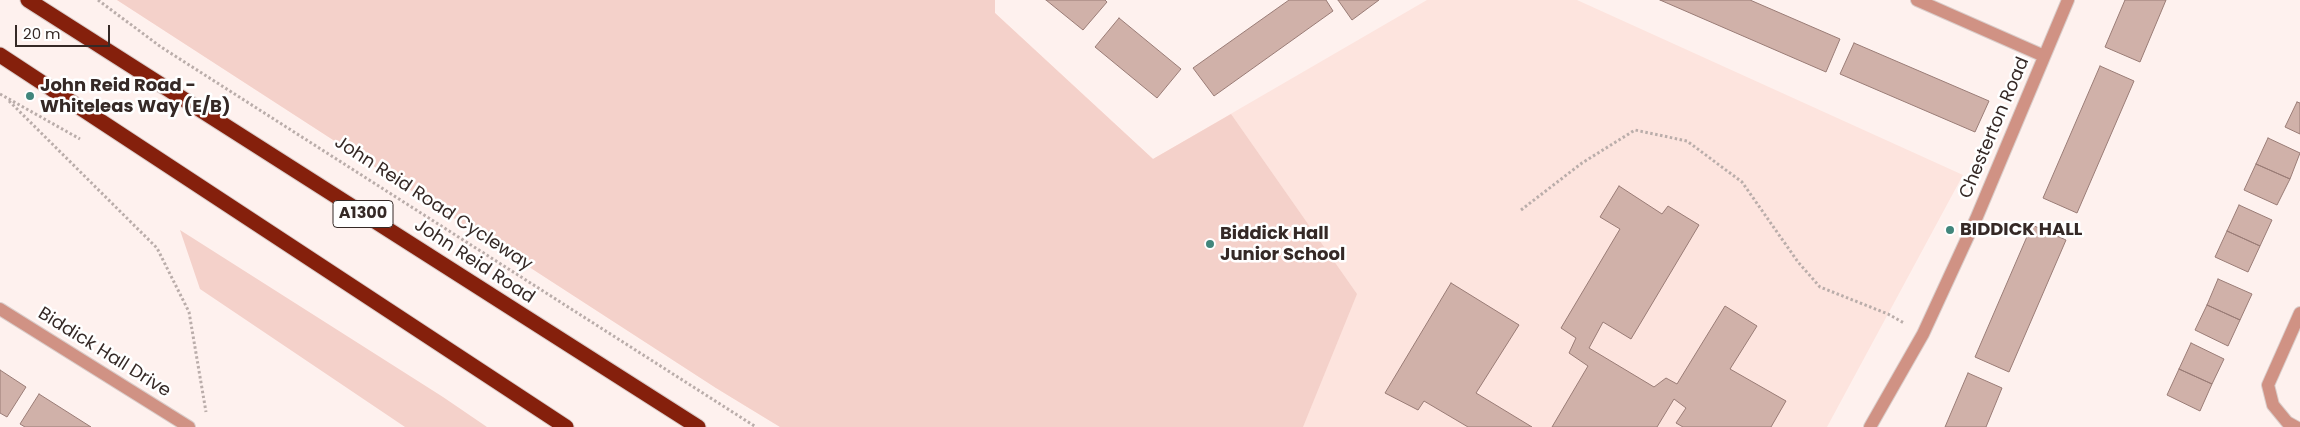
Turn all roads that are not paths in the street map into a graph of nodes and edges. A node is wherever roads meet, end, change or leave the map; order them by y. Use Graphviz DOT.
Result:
graph roads {
  1 [pos="28,0"];
  2 [pos="1917,0"];
  3 [pos="2068,0"];
  4 [pos="0,55"];
  5 [pos="2044,56"];
  6 [pos="0,309"];
  7 [pos="2300,313"];
  8 [pos="189,427"];
  9 [pos="566,427"];
  10 [pos="698,427"];
  11 [pos="1870,427"];
  12 [pos="2296,427"];
  1 -- 10 [label="highway, John Reid Road / A1300"];
  2 -- 5 [label="street"];
  3 -- 5 [label="street, Chesterton Road"];
  4 -- 9 [label="highway"];
  5 -- 11 [label="street, Chesterton Road"];
  6 -- 8 [label="street, Biddick Hall Drive"];
  7 -- 12 [label="street"];
}
